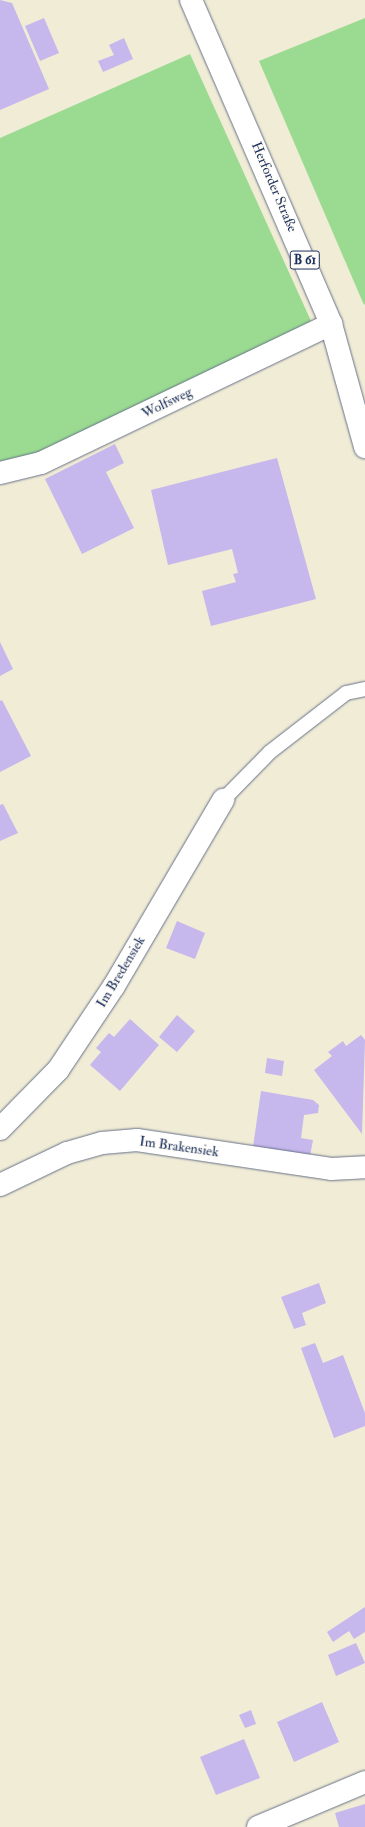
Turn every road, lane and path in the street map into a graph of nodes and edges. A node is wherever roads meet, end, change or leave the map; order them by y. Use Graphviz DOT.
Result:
graph roads {
  1 [pos="191,0"];
  2 [pos="331,324"];
  3 [pos="365,447"];
  4 [pos="1,474"];
  5 [pos="365,689"];
  6 [pos="223,800"];
  7 [pos="0,1129"];
  8 [pos="365,1167"];
  9 [pos="0,1185"];
  10 [pos="365,1782"];
  11 [pos="258,1827"];
  1 -- 2 [label="street, Herforder Straße / B 61"];
  2 -- 3 [label="street, Herforder Straße / B 61"];
  2 -- 4 [label="street, Wolfsweg"];
  5 -- 6 [label="lane"];
  6 -- 7 [label="street, Im Bredensiek"];
  8 -- 9 [label="street, Im Brakensiek"];
  10 -- 11 [label="street"];
}
